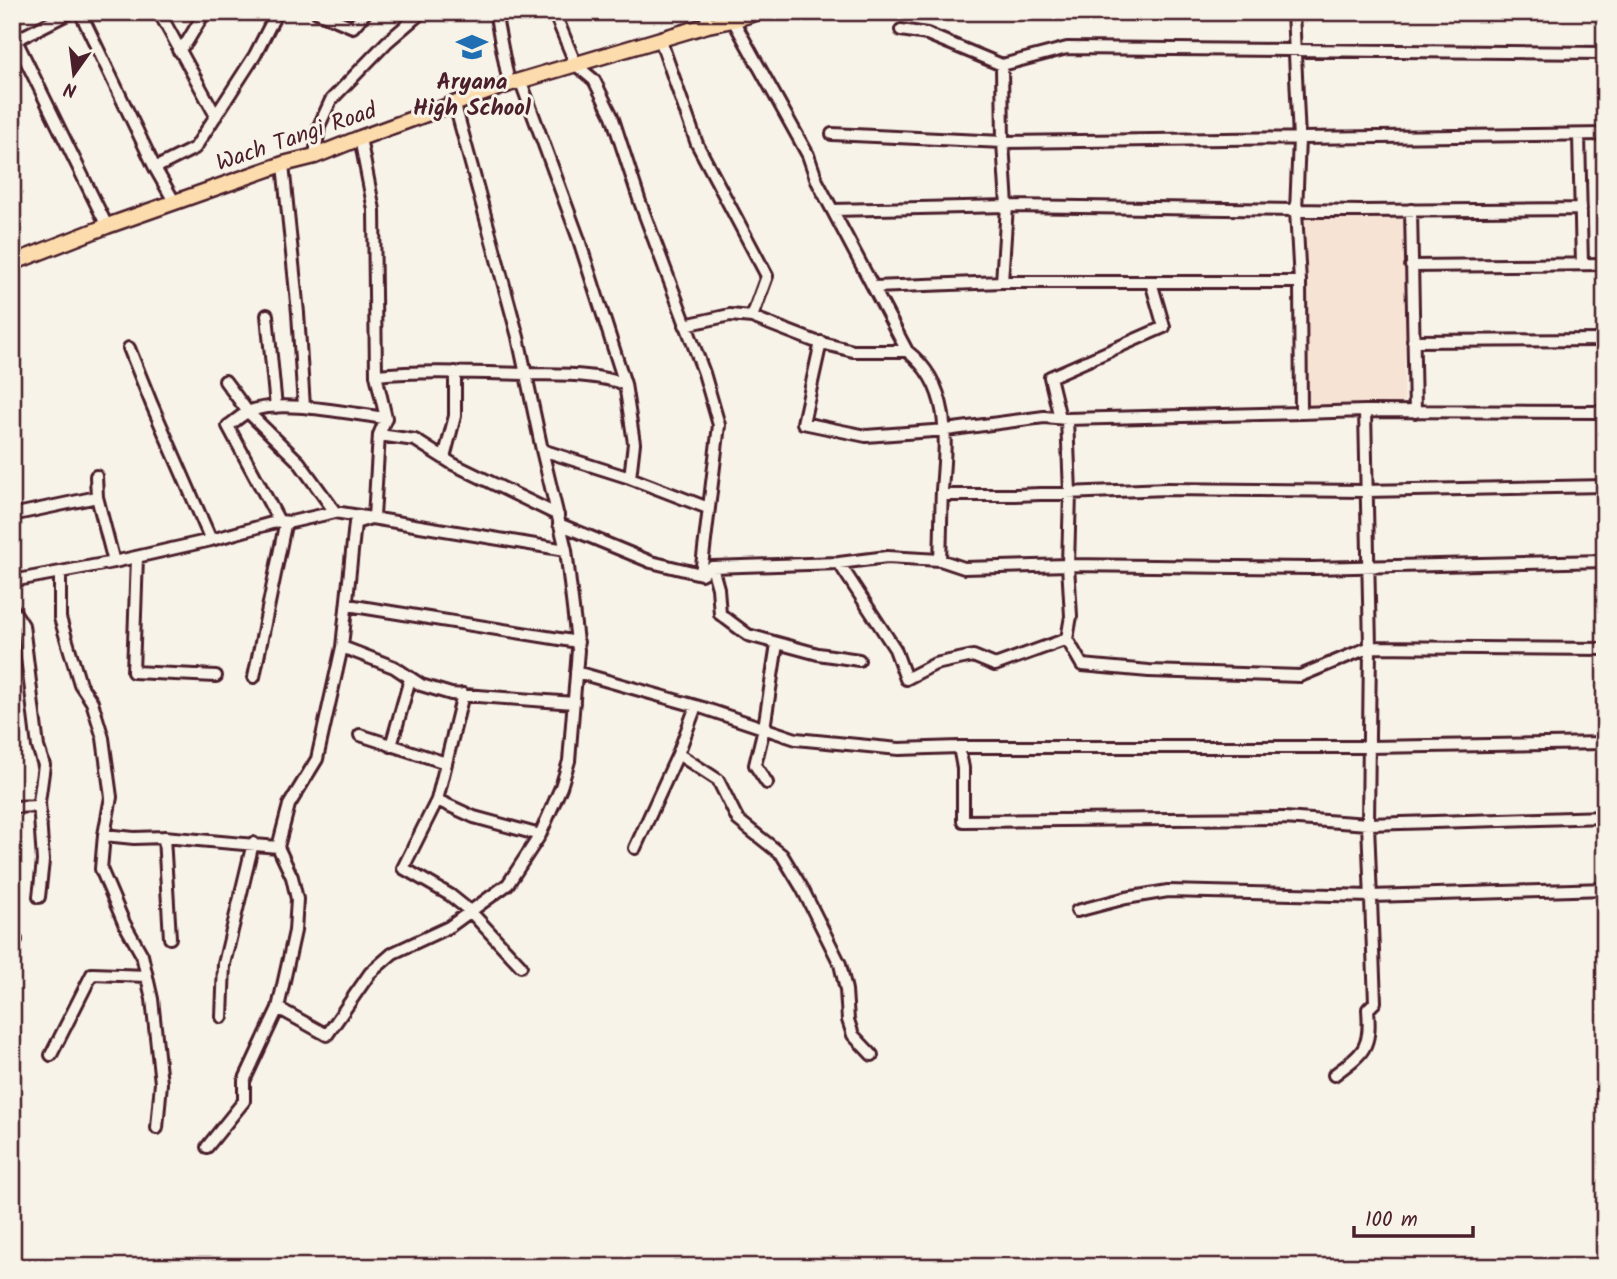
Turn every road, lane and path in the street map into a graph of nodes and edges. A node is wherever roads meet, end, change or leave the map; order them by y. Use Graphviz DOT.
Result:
graph roads {
  1 [pos="71,12"];
  2 [pos="80,12"];
  3 [pos="159,12"];
  4 [pos="205,12"];
  5 [pos="277,12"];
  6 [pos="317,12"];
  7 [pos="366,12"];
  8 [pos="422,12"];
  9 [pos="495,12"];
  10 [pos="554,12"];
  11 [pos="758,12"];
  12 [pos="1293,12"];
  13 [pos="707,18"];
  14 [pos="733,20"];
  15 [pos="901,30"];
  16 [pos="14,36"];
  17 [pos="660,39"];
  18 [pos="1296,48"];
  19 [pos="178,50"];
  20 [pos="1605,53"];
  21 [pos="576,65"];
  22 [pos="1002,65"];
  23 [pos="515,83"];
  24 [pos="455,105"];
  25 [pos="216,116"];
  26 [pos="832,134"];
  27 [pos="1605,134"];
  28 [pos="1579,135"];
  29 [pos="360,138"];
  30 [pos="1299,139"];
  31 [pos="1003,142"];
  32 [pos="314,156"];
  33 [pos="283,164"];
  34 [pos="155,168"];
  35 [pos="175,203"];
  36 [pos="1007,206"];
  37 [pos="1581,209"];
  38 [pos="833,210"];
  39 [pos="1411,210"];
  40 [pos="1296,211"];
  41 [pos="107,226"];
  42 [pos="12,263"];
  43 [pos="1582,264"];
  44 [pos="1605,264"];
  45 [pos="1411,266"];
  46 [pos="1002,282"];
  47 [pos="1151,282"];
  48 [pos="1300,282"];
  49 [pos="874,287"];
  50 [pos="267,315"];
  51 [pos="752,317"];
  52 [pos="685,325"];
  53 [pos="1605,340"];
  54 [pos="1413,341"];
  55 [pos="821,342"];
  56 [pos="130,348"];
  57 [pos="907,351"];
  58 [pos="455,372"];
  59 [pos="526,374"];
  60 [pos="376,375"];
  61 [pos="225,381"];
  62 [pos="625,384"];
  63 [pos="276,407"];
  64 [pos="304,407"];
  65 [pos="1365,411"];
  66 [pos="248,412"];
  67 [pos="1415,412"];
  68 [pos="1605,412"];
  69 [pos="1301,413"];
  70 [pos="386,418"];
  71 [pos="1063,418"];
  72 [pos="946,430"];
  73 [pos="379,435"];
  74 [pos="542,450"];
  75 [pos="444,458"];
  76 [pos="96,476"];
  77 [pos="630,478"];
  78 [pos="1605,486"];
  79 [pos="1366,491"];
  80 [pos="1070,493"];
  81 [pos="942,495"];
  82 [pos="97,497"];
  83 [pos="708,508"];
  84 [pos="335,512"];
  85 [pos="12,515"];
  86 [pos="374,517"];
  87 [pos="558,520"];
  88 [pos="279,521"];
  89 [pos="211,540"];
  90 [pos="566,550"];
  91 [pos="137,557"];
  92 [pos="940,560"];
  93 [pos="1605,561"];
  94 [pos="114,562"];
  95 [pos="839,563"];
  96 [pos="1068,565"];
  97 [pos="1367,566"];
  98 [pos="712,567"];
  99 [pos="60,574"];
  100 [pos="701,574"];
  101 [pos="12,581"];
  102 [pos="348,606"];
  103 [pos="12,608"];
  104 [pos="1067,639"];
  105 [pos="578,642"];
  106 [pos="777,644"];
  107 [pos="342,646"];
  108 [pos="1370,647"];
  109 [pos="1605,649"];
  110 [pos="859,660"];
  111 [pos="576,672"];
  112 [pos="216,676"];
  113 [pos="254,677"];
  114 [pos="410,679"];
  115 [pos="463,694"];
  116 [pos="574,704"];
  117 [pos="696,706"];
  118 [pos="764,728"];
  119 [pos="360,735"];
  120 [pos="1605,743"];
  121 [pos="391,746"];
  122 [pos="959,747"];
  123 [pos="1369,747"];
  124 [pos="678,754"];
  125 [pos="446,763"];
  126 [pos="767,783"];
  127 [pos="438,800"];
  128 [pos="39,806"];
  129 [pos="12,807"];
  130 [pos="1605,817"];
  131 [pos="1368,824"];
  132 [pos="104,835"];
  133 [pos="540,835"];
  134 [pos="164,836"];
  135 [pos="253,843"];
  136 [pos="278,847"];
  137 [pos="635,848"];
  138 [pos="1605,889"];
  139 [pos="1371,896"];
  140 [pos="39,897"];
  141 [pos="470,911"];
  142 [pos="1077,911"];
  143 [pos="170,938"];
  144 [pos="521,966"];
  145 [pos="147,976"];
  146 [pos="278,1008"];
  147 [pos="222,1017"];
  148 [pos="51,1055"];
  149 [pos="872,1055"];
  150 [pos="1334,1075"];
  151 [pos="157,1128"];
  152 [pos="207,1147"];
  1 -- 16 [label="street"];
  2 -- 34 [label="street"];
  3 -- 19 [label="street"];
  4 -- 19 [label="street"];
  5 -- 25 [label="street"];
  6 -- 7 [label="street"];
  8 -- 32 [label="street"];
  9 -- 23 [label="street"];
  10 -- 21 [label="street"];
  11 -- 14 [label="main road, Wach Tangi Road"];
  12 -- 18 [label="street"];
  13 -- 14 [label="main road, Wach Tangi Road"];
  13 -- 17 [label="main road, Wach Tangi Road"];
  14 -- 38 [label="street"];
  15 -- 22 [label="street"];
  16 -- 41 [label="street"];
  17 -- 21 [label="main road, Wach Tangi Road"];
  17 -- 51 [label="street"];
  18 -- 20 [label="street"];
  18 -- 22 [label="street"];
  18 -- 30 [label="street"];
  19 -- 25 [label="street"];
  21 -- 23 [label="main road, Wach Tangi Road"];
  21 -- 52 [label="street"];
  22 -- 31 [label="street"];
  23 -- 24 [label="main road, Wach Tangi Road"];
  23 -- 62 [label="street"];
  24 -- 29 [label="main road, Wach Tangi Road"];
  24 -- 59 [label="street"];
  25 -- 34 [label="street"];
  26 -- 31 [label="street"];
  27 -- 28 [label="street"];
  28 -- 30 [label="street"];
  28 -- 37 [label="street"];
  29 -- 32 [label="main road, Wach Tangi Road"];
  29 -- 60 [label="street"];
  30 -- 31 [label="street"];
  30 -- 40 [label="street"];
  31 -- 36 [label="street"];
  32 -- 33 [label="main road, Wach Tangi Road"];
  33 -- 35 [label="main road, Wach Tangi Road"];
  33 -- 64 [label="street"];
  34 -- 35 [label="street"];
  35 -- 41 [label="main road, Wach Tangi Road"];
  36 -- 38 [label="street"];
  36 -- 40 [label="street"];
  36 -- 46 [label="street"];
  37 -- 39 [label="street"];
  37 -- 43 [label="street"];
  38 -- 49 [label="street"];
  39 -- 40 [label="street"];
  39 -- 45 [label="street"];
  40 -- 48 [label="street"];
  41 -- 42 [label="main road, Wach Tangi Road"];
  43 -- 44 [label="street"];
  43 -- 45 [label="street"];
  45 -- 54 [label="street"];
  46 -- 47 [label="street"];
  46 -- 49 [label="street"];
  47 -- 48 [label="street"];
  47 -- 71 [label="street"];
  48 -- 69 [label="street"];
  49 -- 57 [label="street"];
  50 -- 63 [label="street"];
  51 -- 52 [label="street"];
  51 -- 55 [label="street"];
  52 -- 83 [label="street"];
  53 -- 54 [label="street"];
  54 -- 67 [label="street"];
  55 -- 57 [label="street"];
  55 -- 72 [label="street"];
  56 -- 89 [label="street"];
  57 -- 72 [label="street"];
  58 -- 59 [label="street"];
  58 -- 60 [label="street"];
  58 -- 75 [label="street"];
  59 -- 62 [label="street"];
  59 -- 74 [label="street"];
  60 -- 70 [label="street"];
  61 -- 66 [label="street"];
  62 -- 77 [label="street"];
  63 -- 64 [label="street"];
  63 -- 66 [label="street"];
  64 -- 70 [label="street"];
  65 -- 67 [label="street"];
  65 -- 69 [label="street"];
  65 -- 79 [label="street"];
  66 -- 84 [label="street"];
  66 -- 88 [label="street"];
  67 -- 68 [label="street"];
  69 -- 71 [label="street"];
  70 -- 73 [label="street"];
  71 -- 72 [label="street"];
  71 -- 80 [label="street"];
  72 -- 81 [label="street"];
  73 -- 75 [label="street"];
  73 -- 86 [label="street"];
  74 -- 77 [label="street"];
  74 -- 87 [label="street"];
  75 -- 87 [label="street"];
  76 -- 82 [label="street"];
  77 -- 83 [label="street"];
  78 -- 79 [label="street"];
  79 -- 80 [label="street"];
  79 -- 97 [label="street"];
  80 -- 81 [label="street"];
  80 -- 96 [label="street"];
  81 -- 92 [label="street"];
  82 -- 85 [label="street"];
  82 -- 94 [label="street"];
  83 -- 100 [label="street"];
  84 -- 86 [label="street"];
  84 -- 88 [label="street"];
  86 -- 90 [label="street"];
  86 -- 102 [label="street"];
  87 -- 90 [label="street"];
  87 -- 100 [label="street"];
  88 -- 89 [label="street"];
  88 -- 113 [label="street"];
  89 -- 91 [label="street"];
  90 -- 105 [label="street"];
  91 -- 94 [label="street"];
  91 -- 112 [label="street"];
  92 -- 95 [label="street"];
  92 -- 96 [label="street"];
  93 -- 97 [label="street"];
  94 -- 99 [label="street"];
  95 -- 98 [label="street"];
  95 -- 104 [label="street"];
  96 -- 97 [label="street"];
  96 -- 104 [label="street"];
  97 -- 108 [label="street"];
  98 -- 100 [label="street"];
  98 -- 106 [label="street"];
  99 -- 101 [label="street"];
  99 -- 132 [label="street"];
  102 -- 105 [label="street"];
  102 -- 107 [label="street"];
  103 -- 128 [label="street"];
  104 -- 108 [label="street"];
  105 -- 111 [label="street"];
  106 -- 110 [label="street"];
  106 -- 118 [label="street"];
  107 -- 114 [label="street"];
  107 -- 136 [label="street"];
  108 -- 109 [label="street"];
  108 -- 123 [label="street"];
  111 -- 116 [label="street"];
  111 -- 117 [label="street"];
  114 -- 115 [label="street"];
  114 -- 121 [label="street"];
  115 -- 116 [label="street"];
  115 -- 125 [label="street"];
  116 -- 133 [label="street"];
  117 -- 118 [label="street"];
  117 -- 124 [label="street"];
  118 -- 122 [label="street"];
  118 -- 126 [label="street"];
  119 -- 121 [label="street"];
  120 -- 123 [label="street"];
  121 -- 125 [label="street"];
  122 -- 123 [label="street"];
  122 -- 131 [label="street"];
  123 -- 131 [label="street"];
  124 -- 137 [label="street"];
  124 -- 149 [label="street"];
  125 -- 127 [label="street"];
  127 -- 133 [label="street"];
  127 -- 141 [label="street"];
  128 -- 129 [label="street"];
  128 -- 140 [label="street"];
  130 -- 131 [label="street"];
  131 -- 139 [label="street"];
  132 -- 134 [label="street"];
  132 -- 145 [label="street"];
  133 -- 141 [label="street"];
  134 -- 135 [label="street"];
  134 -- 143 [label="street"];
  135 -- 136 [label="street"];
  135 -- 147 [label="street"];
  136 -- 146 [label="street"];
  138 -- 139 [label="street"];
  139 -- 142 [label="street"];
  139 -- 150 [label="street"];
  141 -- 144 [label="street"];
  141 -- 146 [label="street"];
  145 -- 148 [label="street"];
  145 -- 151 [label="street"];
  146 -- 152 [label="street"];
}
